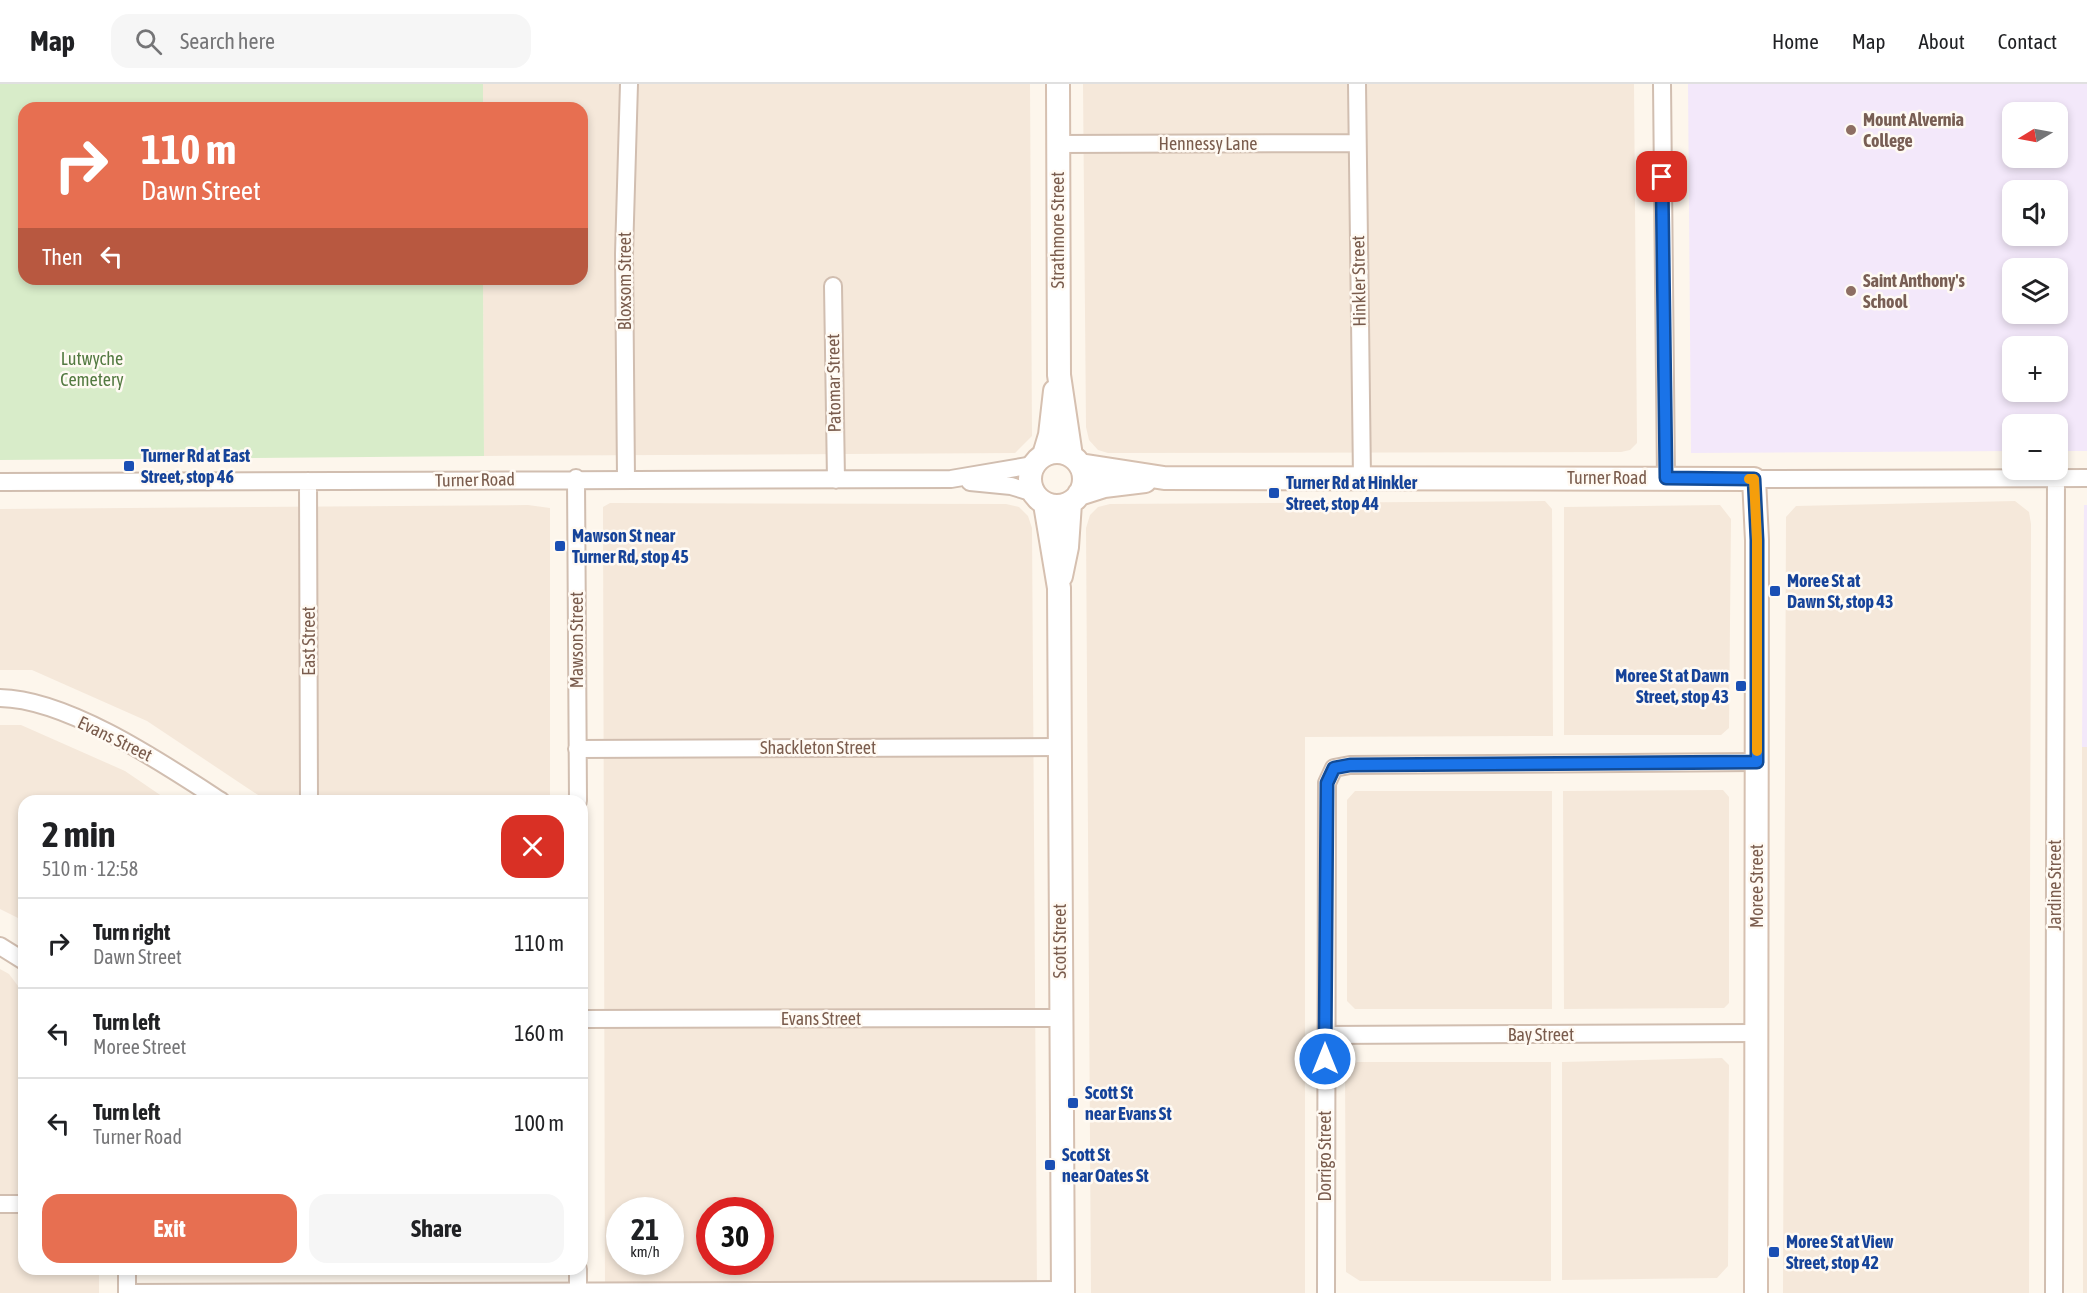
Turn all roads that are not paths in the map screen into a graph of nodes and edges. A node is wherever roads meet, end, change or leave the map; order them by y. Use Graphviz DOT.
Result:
graph roads {
  1 [pos="629,84"];
  2 [pos="1058,84"];
  3 [pos="1357,84"];
  4 [pos="1662,84"];
  5 [pos="1357,143"];
  6 [pos="1058,144"];
  7 [pos="833,286"];
  8 [pos="1059,375"];
  9 [pos="1039,460"];
  10 [pos="1075,460"];
  11 [pos="2002,477"];
  12 [pos="2068,477"];
  13 [pos="576,478"];
  14 [pos="626,478"];
  15 [pos="1164,478"];
  16 [pos="1362,478"];
  17 [pos="1666,478"];
  18 [pos="2087,478"];
  19 [pos="951,479"];
  20 [pos="1754,479"];
  21 [pos="836,480"];
  22 [pos="2056,480"];
  23 [pos="308,481"];
  24 [pos="0,482"];
  25 [pos="1039,498"];
  26 [pos="1075,498"];
  27 [pos="1059,588"];
  28 [pos="0,698"];
  29 [pos="1059,747"];
  30 [pos="578,749"];
  31 [pos="1757,762"];
  32 [pos="212,795"];
  33 [pos="309,795"];
  34 [pos="578,795"];
  35 [pos="0,946"];
  36 [pos="18,957"];
  37 [pos="1060,1018"];
  38 [pos="588,1019"];
  39 [pos="1757,1033"];
  40 [pos="1325,1035"];
  41 [pos="0,1204"];
  42 [pos="18,1204"];
  43 [pos="127,1275"];
  44 [pos="578,1275"];
  45 [pos="1063,1291"];
  46 [pos="578,1292"];
  47 [pos="127,1293"];
  48 [pos="1326,1293"];
  49 [pos="1756,1293"];
  50 [pos="2054,1293"];
  1 -- 14 [label="street, Bloxsom Street"];
  2 -- 6 [label="street, Strathmore Street"];
  3 -- 5 [label="street, Hinkler Street"];
  4 -- 17 [label="street"];
  5 -- 6 [label="street, Hennessy Lane"];
  5 -- 16 [label="street, Hinkler Street"];
  6 -- 8 [label="street, Strathmore Street"];
  7 -- 21 [label="street, Patomar Street"];
  8 -- 9 [label="street, Strathmore Street"];
  8 -- 10 [label="street, Strathmore Street"];
  9 -- 10 [label="street, Turner Road"];
  9 -- 19 [label="street, Turner Road"];
  9 -- 25 [label="street"];
  10 -- 15 [label="street, Turner Road"];
  10 -- 26 [label="street"];
  11 -- 20 [label="street, Turner Road"];
  12 -- 18 [label="street, Turner Road"];
  13 -- 14 [label="street, Turner Road"];
  13 -- 23 [label="street, Turner Road"];
  13 -- 30 [label="street, Mawson Street"];
  14 -- 21 [label="street, Turner Road"];
  15 -- 16 [label="street, Turner Road"];
  15 -- 26 [label="street, Turner Road"];
  16 -- 17 [label="street, Turner Road"];
  17 -- 20 [label="street, Turner Road"];
  19 -- 21 [label="street, Turner Road"];
  19 -- 25 [label="street, Turner Road"];
  20 -- 31 [label="street, Moree Street"];
  22 -- 50 [label="street, Jardine Street"];
  23 -- 24 [label="street, Turner Road"];
  23 -- 33 [label="street, East Street"];
  25 -- 26 [label="street, Turner Road"];
  25 -- 27 [label="street, Scott Street"];
  26 -- 27 [label="street, Scott Street"];
  27 -- 29 [label="street, Scott Street"];
  28 -- 32 [label="street, Evans Street"];
  29 -- 30 [label="street, Shackleton Street"];
  29 -- 37 [label="street, Scott Street"];
  30 -- 34 [label="street, Mawson Street"];
  31 -- 39 [label="street, Moree Street"];
  31 -- 40 [label="street, Dorrigo Street"];
  35 -- 36 [label="street"];
  37 -- 38 [label="street, Evans Street"];
  37 -- 45 [label="street, Scott Street"];
  39 -- 40 [label="street, Bay Street"];
  39 -- 49 [label="street, Moree Street"];
  40 -- 48 [label="street, Dorrigo Street"];
  41 -- 42 [label="street"];
  43 -- 47 [label="street"];
  44 -- 46 [label="street"];
  45 -- 46 [label="street"];
  46 -- 47 [label="street"];
}
